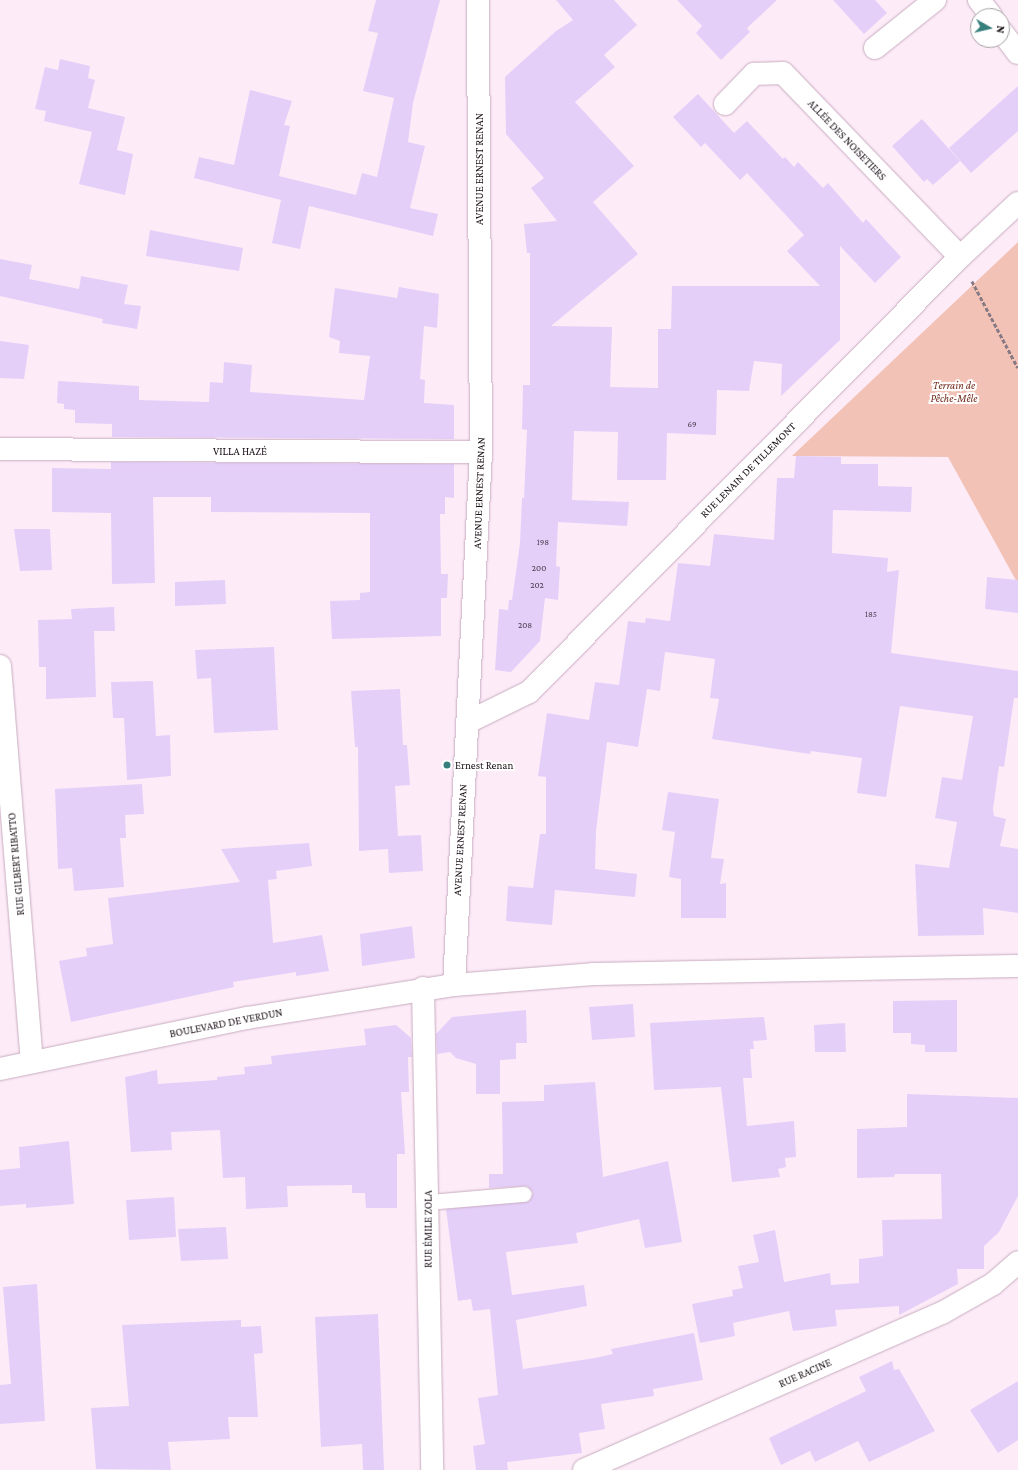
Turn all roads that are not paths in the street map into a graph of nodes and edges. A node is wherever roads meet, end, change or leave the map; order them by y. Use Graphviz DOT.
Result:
graph roads {
  1 [pos="478,0"];
  2 [pos="936,0"];
  3 [pos="1010,43"];
  4 [pos="875,48"];
  5 [pos="1018,54"];
  6 [pos="725,104"];
  7 [pos="1018,202"];
  8 [pos="960,257"];
  9 [pos="0,450"];
  10 [pos="481,452"];
  11 [pos="0,666"];
  12 [pos="468,722"];
  13 [pos="1018,966"];
  14 [pos="454,985"];
  15 [pos="423,988"];
  16 [pos="32,1062"];
  17 [pos="0,1069"];
  18 [pos="524,1194"];
  19 [pos="428,1202"];
  20 [pos="1018,1262"];
  21 [pos="432,1470"];
  22 [pos="584,1470"];
  1 -- 10 [label="street, AVENUE ERNEST RENAN"];
  2 -- 4 [label="street"];
  3 -- 5 [label="street"];
  6 -- 8 [label="street, ALLÉE DES NOISETIERS"];
  7 -- 8 [label="street, RUE LENAIN DE TILLEMONT"];
  8 -- 12 [label="street, RUE LENAIN DE TILLEMONT"];
  9 -- 10 [label="street, VILLA HAZÉ"];
  10 -- 12 [label="street, AVENUE ERNEST RENAN"];
  11 -- 16 [label="street, RUE GILBERT RIBATTO"];
  12 -- 14 [label="street, AVENUE ERNEST RENAN"];
  13 -- 14 [label="street, BOULEVARD DE VERDUN"];
  14 -- 15 [label="street, BOULEVARD DE VERDUN"];
  15 -- 16 [label="street, BOULEVARD DE VERDUN"];
  15 -- 19 [label="street, RUE ÉMILE ZOLA"];
  16 -- 17 [label="street, BOULEVARD DE VERDUN"];
  18 -- 19 [label="lane"];
  19 -- 21 [label="street, RUE ÉMILE ZOLA"];
  20 -- 22 [label="street, RUE RACINE"];
}
